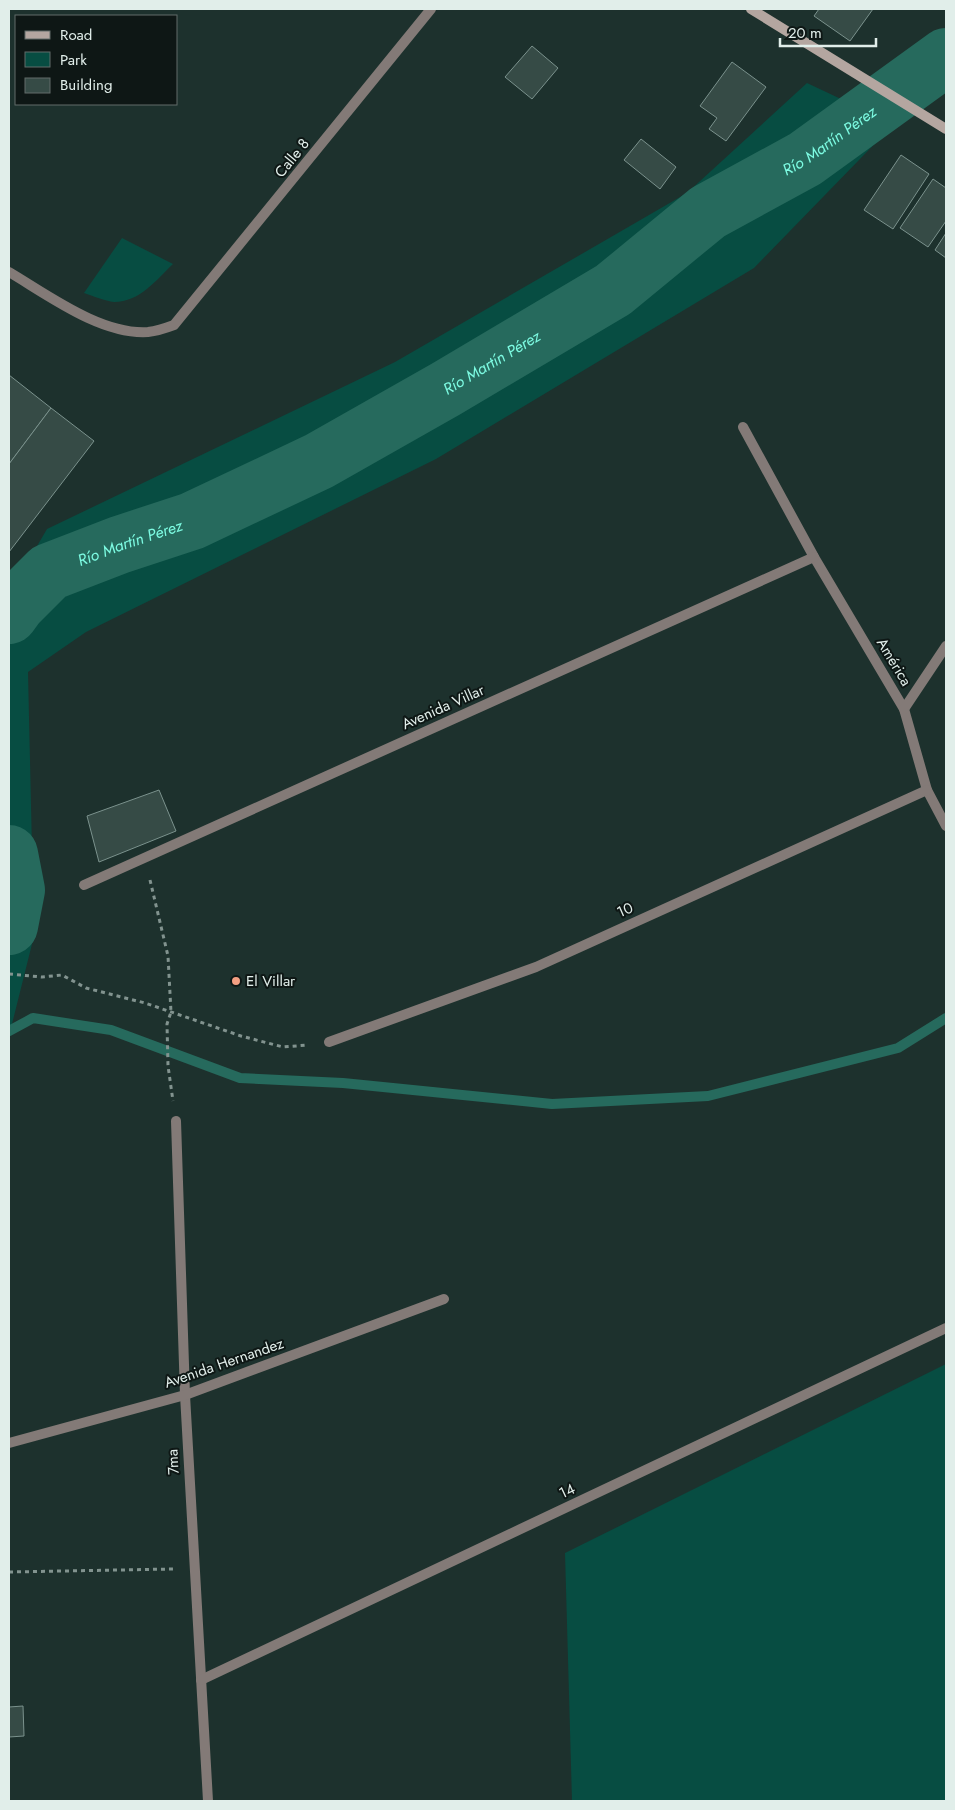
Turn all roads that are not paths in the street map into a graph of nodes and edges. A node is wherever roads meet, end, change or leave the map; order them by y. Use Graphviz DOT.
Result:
graph roads {
  1 [pos="431,9"];
  2 [pos="751,9"];
  3 [pos="946,129"];
  4 [pos="9,272"];
  5 [pos="743,427"];
  6 [pos="814,557"];
  7 [pos="946,646"];
  8 [pos="904,709"];
  9 [pos="928,790"];
  10 [pos="946,826"];
  11 [pos="84,885"];
  12 [pos="329,1042"];
  13 [pos="176,1121"];
  14 [pos="444,1299"];
  15 [pos="946,1328"];
  16 [pos="184,1395"];
  17 [pos="9,1443"];
  18 [pos="201,1680"];
  19 [pos="208,1801"];
  1 -- 4 [label="street, Calle 8"];
  2 -- 3 [label="main road"];
  5 -- 6 [label="street, América"];
  6 -- 8 [label="street, América"];
  6 -- 11 [label="street, Avenida Villar"];
  7 -- 8 [label="street"];
  8 -- 9 [label="street, América"];
  9 -- 10 [label="street, América"];
  9 -- 12 [label="street, 10"];
  13 -- 16 [label="street, 7ma"];
  14 -- 16 [label="street, Avenida Hernandez"];
  15 -- 18 [label="street, 14"];
  16 -- 17 [label="street, Avenida Hernandez"];
  16 -- 18 [label="street, 7ma"];
  18 -- 19 [label="street, 7ma"];
}
